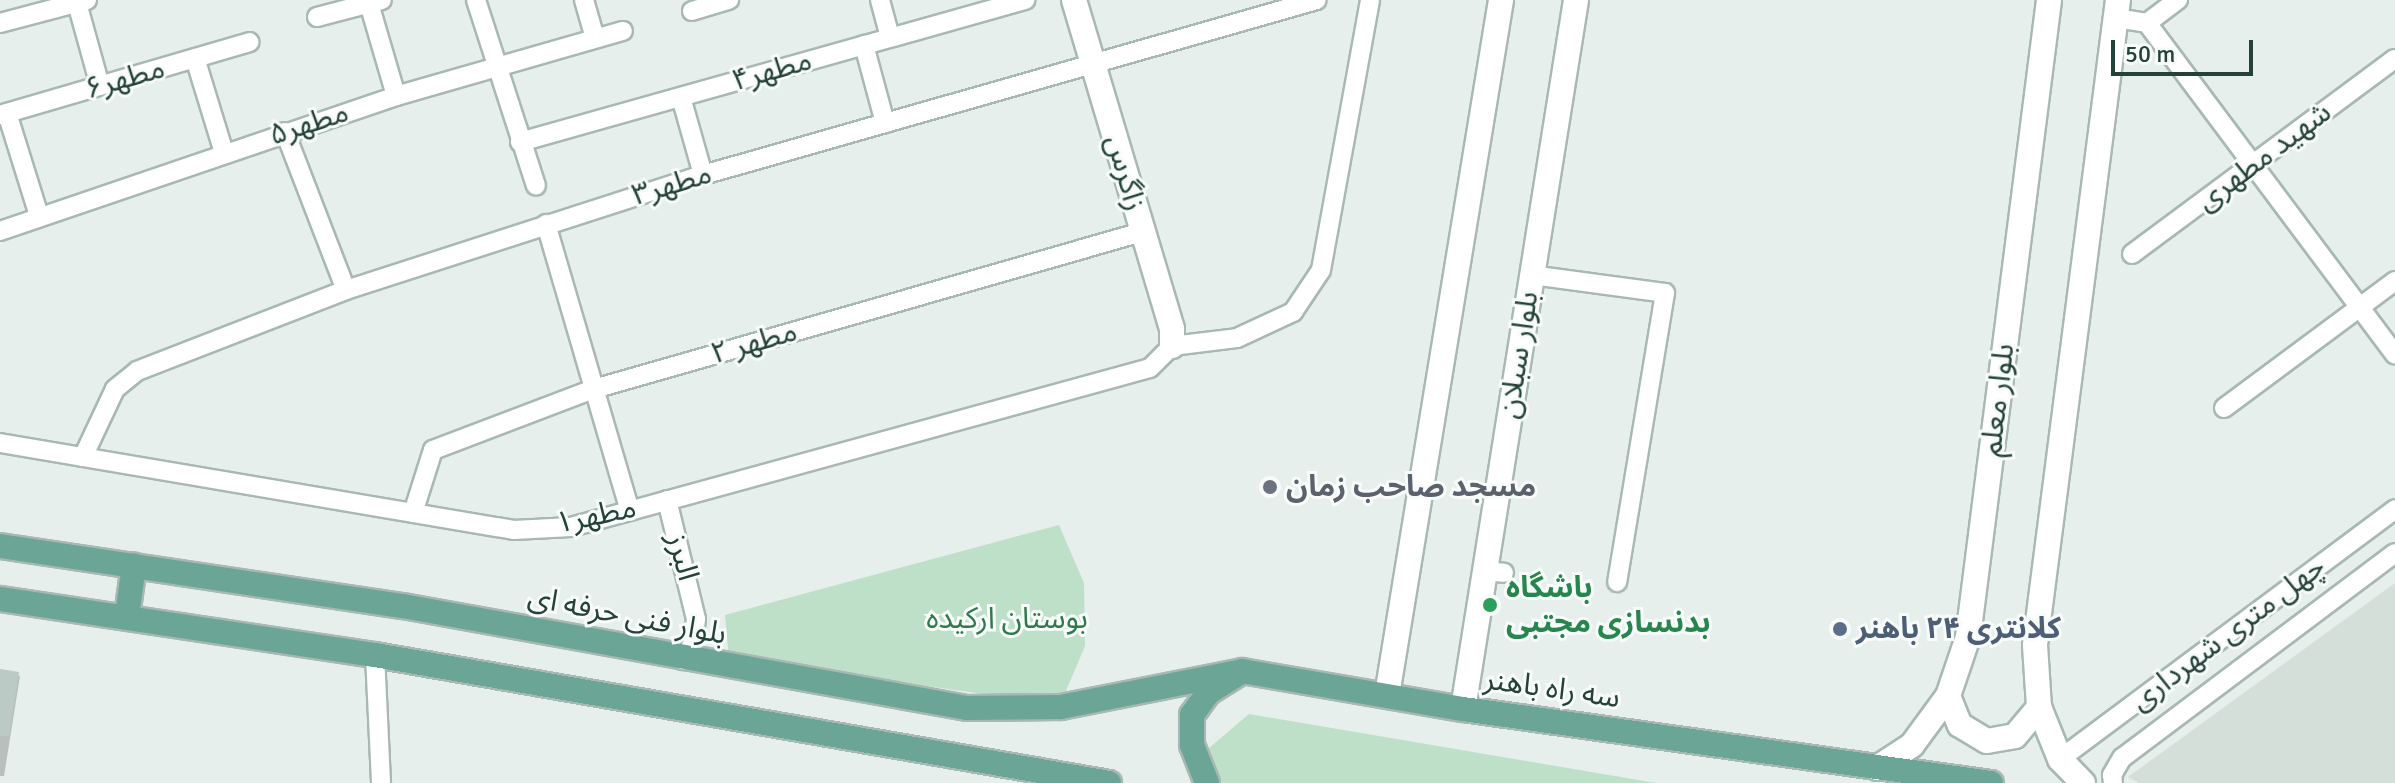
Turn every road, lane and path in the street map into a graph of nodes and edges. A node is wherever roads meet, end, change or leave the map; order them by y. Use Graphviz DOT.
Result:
graph roads {
  1 [pos="476,0"];
  2 [pos="584,0"];
  3 [pos="729,0"];
  4 [pos="880,0"];
  5 [pos="1025,0"];
  6 [pos="1074,0"];
  7 [pos="1315,0"];
  8 [pos="1370,0"];
  9 [pos="1501,0"];
  10 [pos="1576,0"];
  11 [pos="2049,0"];
  12 [pos="2178,0"];
  13 [pos="82,1"];
  14 [pos="373,1"];
  15 [pos="2117,9"];
  16 [pos="692,11"];
  17 [pos="317,17"];
  18 [pos="0,23"];
  19 [pos="2147,23"];
  20 [pos="623,31"];
  21 [pos="595,38"];
  22 [pos="890,38"];
  23 [pos="250,42"];
  24 [pos="864,45"];
  25 [pos="195,58"];
  26 [pos="2395,59"];
  27 [pos="1093,63"];
  28 [pos="497,65"];
  29 [pos="100,86"];
  30 [pos="396,96"];
  31 [pos="681,97"];
  32 [pos="3,114"];
  33 [pos="885,123"];
  34 [pos="285,132"];
  35 [pos="520,142"];
  36 [pos="224,153"];
  37 [pos="2253,165"];
  38 [pos="703,175"];
  39 [pos="536,186"];
  40 [pos="39,216"];
  41 [pos="546,224"];
  42 [pos="0,231"];
  43 [pos="1142,232"];
  44 [pos="2132,254"];
  45 [pos="1532,275"];
  46 [pos="2395,281"];
  47 [pos="346,290"];
  48 [pos="2360,307"];
  49 [pos="1172,346"];
  50 [pos="2395,354"];
  51 [pos="594,389"];
  52 [pos="2224,408"];
  53 [pos="0,443"];
  54 [pos="83,457"];
  55 [pos="667,500"];
  56 [pos="2395,509"];
  57 [pos="630,511"];
  58 [pos="413,513"];
  59 [pos="0,546"];
  60 [pos="2395,553"];
  61 [pos="134,565"];
  62 [pos="1617,582"];
  63 [pos="0,599"];
  64 [pos="127,616"];
  65 [pos="375,655"];
  66 [pos="683,660"];
  67 [pos="1242,671"];
  68 [pos="1387,695"];
  69 [pos="1948,696"];
  70 [pos="2039,707"];
  71 [pos="1463,709"];
  72 [pos="2060,759"];
  73 [pos="1877,768"];
  74 [pos="381,783"];
  75 [pos="1109,783"];
  76 [pos="1207,783"];
  77 [pos="1991,783"];
  78 [pos="2083,783"];
  79 [pos="2113,783"];
  1 -- 28 [label="street"];
  2 -- 21 [label="street"];
  3 -- 16 [label="street"];
  4 -- 22 [label="street"];
  5 -- 22 [label="street, مطهر۴"];
  6 -- 27 [label="street, زاگرس"];
  7 -- 27 [label="street, مطهر۳"];
  8 -- 49 [label="street"];
  9 -- 68 [label="street"];
  10 -- 45 [label="street, بلوار سبلان"];
  11 -- 69 [label="street, بلوار معلم"];
  12 -- 19 [label="street"];
  13 -- 18 [label="street"];
  13 -- 29 [label="street"];
  14 -- 17 [label="street"];
  14 -- 30 [label="street"];
  15 -- 19 [label="street"];
  15 -- 70 [label="street"];
  19 -- 37 [label="street"];
  20 -- 21 [label="street, مطهر۵"];
  21 -- 28 [label="street, مطهر۵"];
  22 -- 24 [label="street, مطهر۴"];
  23 -- 25 [label="street, مطهر۶"];
  24 -- 31 [label="street, مطهر۴"];
  24 -- 33 [label="street"];
  25 -- 29 [label="street, مطهر۶"];
  25 -- 36 [label="street"];
  26 -- 37 [label="street, شهید مطهری"];
  27 -- 33 [label="street, مطهر۳"];
  27 -- 43 [label="street, زاگرس"];
  28 -- 30 [label="street, مطهر۵"];
  28 -- 35 [label="street"];
  29 -- 32 [label="street, مطهر۶"];
  30 -- 34 [label="street, مطهر۵"];
  31 -- 35 [label="street, مطهر۴"];
  31 -- 38 [label="street"];
  32 -- 40 [label="street"];
  33 -- 38 [label="street, مطهر۳"];
  34 -- 36 [label="street, مطهر۵"];
  34 -- 47 [label="street"];
  35 -- 39 [label="street"];
  36 -- 40 [label="street, مطهر۵"];
  37 -- 44 [label="street, شهید مطهری"];
  37 -- 48 [label="street"];
  38 -- 41 [label="street, مطهر۳"];
  40 -- 42 [label="street, مطهر۵"];
  41 -- 47 [label="street, مطهر۳"];
  41 -- 51 [label="street"];
  43 -- 49 [label="street, زاگرس"];
  43 -- 51 [label="street, مطهر ۲"];
  45 -- 62 [label="street"];
  45 -- 71 [label="street, بلوار سبلان"];
  46 -- 48 [label="street"];
  47 -- 54 [label="street, مطهر۳"];
  48 -- 50 [label="street"];
  48 -- 52 [label="street"];
  49 -- 55 [label="street, مطهر۱"];
  51 -- 57 [label="street"];
  51 -- 58 [label="street, مطهر ۲"];
  53 -- 54 [label="street, مطهر۱"];
  54 -- 58 [label="street, مطهر۱"];
  55 -- 57 [label="street, مطهر۱"];
  55 -- 66 [label="street, البرز"];
  56 -- 72 [label="street, چهل متری شهرداری"];
  57 -- 58 [label="street, مطهر۱"];
  59 -- 61 [label="main road, بلوار فنی حرفه ای"];
  60 -- 79 [label="street"];
  61 -- 64 [label="main road"];
  61 -- 66 [label="main road, بلوار فنی حرفه ای"];
  63 -- 64 [label="main road"];
  64 -- 65 [label="main road"];
  65 -- 74 [label="street"];
  65 -- 75 [label="main road"];
  66 -- 67 [label="main road, بلوار فنی حرفه ای"];
  67 -- 68 [label="main road, سه راه باهنر"];
  67 -- 76 [label="main road"];
  68 -- 71 [label="main road, سه راه باهنر"];
  69 -- 70 [label="street"];
  69 -- 73 [label="street, بلوار معلم"];
  70 -- 72 [label="street"];
  71 -- 73 [label="main road, سه راه باهنر"];
  72 -- 78 [label="street"];
  73 -- 77 [label="main road, سه راه باهنر"];
}
